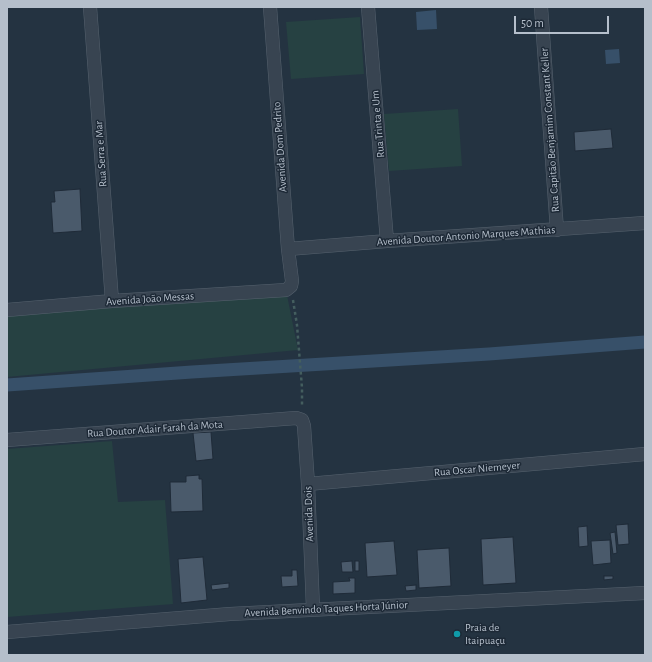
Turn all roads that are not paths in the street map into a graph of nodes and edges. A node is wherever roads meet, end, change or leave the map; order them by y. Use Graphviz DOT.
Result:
graph roads {
  1 [pos="90,7"];
  2 [pos="270,7"];
  3 [pos="368,7"];
  4 [pos="542,7"];
  5 [pos="645,223"];
  6 [pos="557,230"];
  7 [pos="387,241"];
  8 [pos="288,249"];
  9 [pos="291,286"];
  10 [pos="112,301"];
  11 [pos="7,310"];
  12 [pos="302,420"];
  13 [pos="7,440"];
  14 [pos="645,454"];
  15 [pos="308,484"];
  16 [pos="645,593"];
  17 [pos="312,609"];
  18 [pos="7,632"];
  1 -- 10 [label="street, Rua Serra e Mar"];
  2 -- 8 [label="street, Avenida Dom Pedrito"];
  3 -- 7 [label="street, Rua Trinta e Um"];
  4 -- 6 [label="street, Rua Capitão Benjamim Constant Keller"];
  5 -- 6 [label="street, Avenida Doutor Antonio Marques Mathias"];
  6 -- 7 [label="street, Avenida Doutor Antonio Marques Mathias"];
  7 -- 8 [label="street, Avenida Doutor Antonio Marques Mathias"];
  8 -- 9 [label="street, Avenida Dom Pedrito"];
  9 -- 10 [label="street, Avenida João Messas"];
  10 -- 11 [label="street, Avenida João Messas"];
  12 -- 13 [label="street, Rua Doutor Adair Farah da Mota"];
  12 -- 15 [label="street, Avenida Dois"];
  14 -- 15 [label="street, Rua Oscar Niemeyer"];
  15 -- 17 [label="street, Avenida Dois"];
  16 -- 17 [label="street, Avenida Benvindo Taques Horta Júnior"];
  17 -- 18 [label="street, Avenida Benvindo Taques Horta Júnior"];
}
